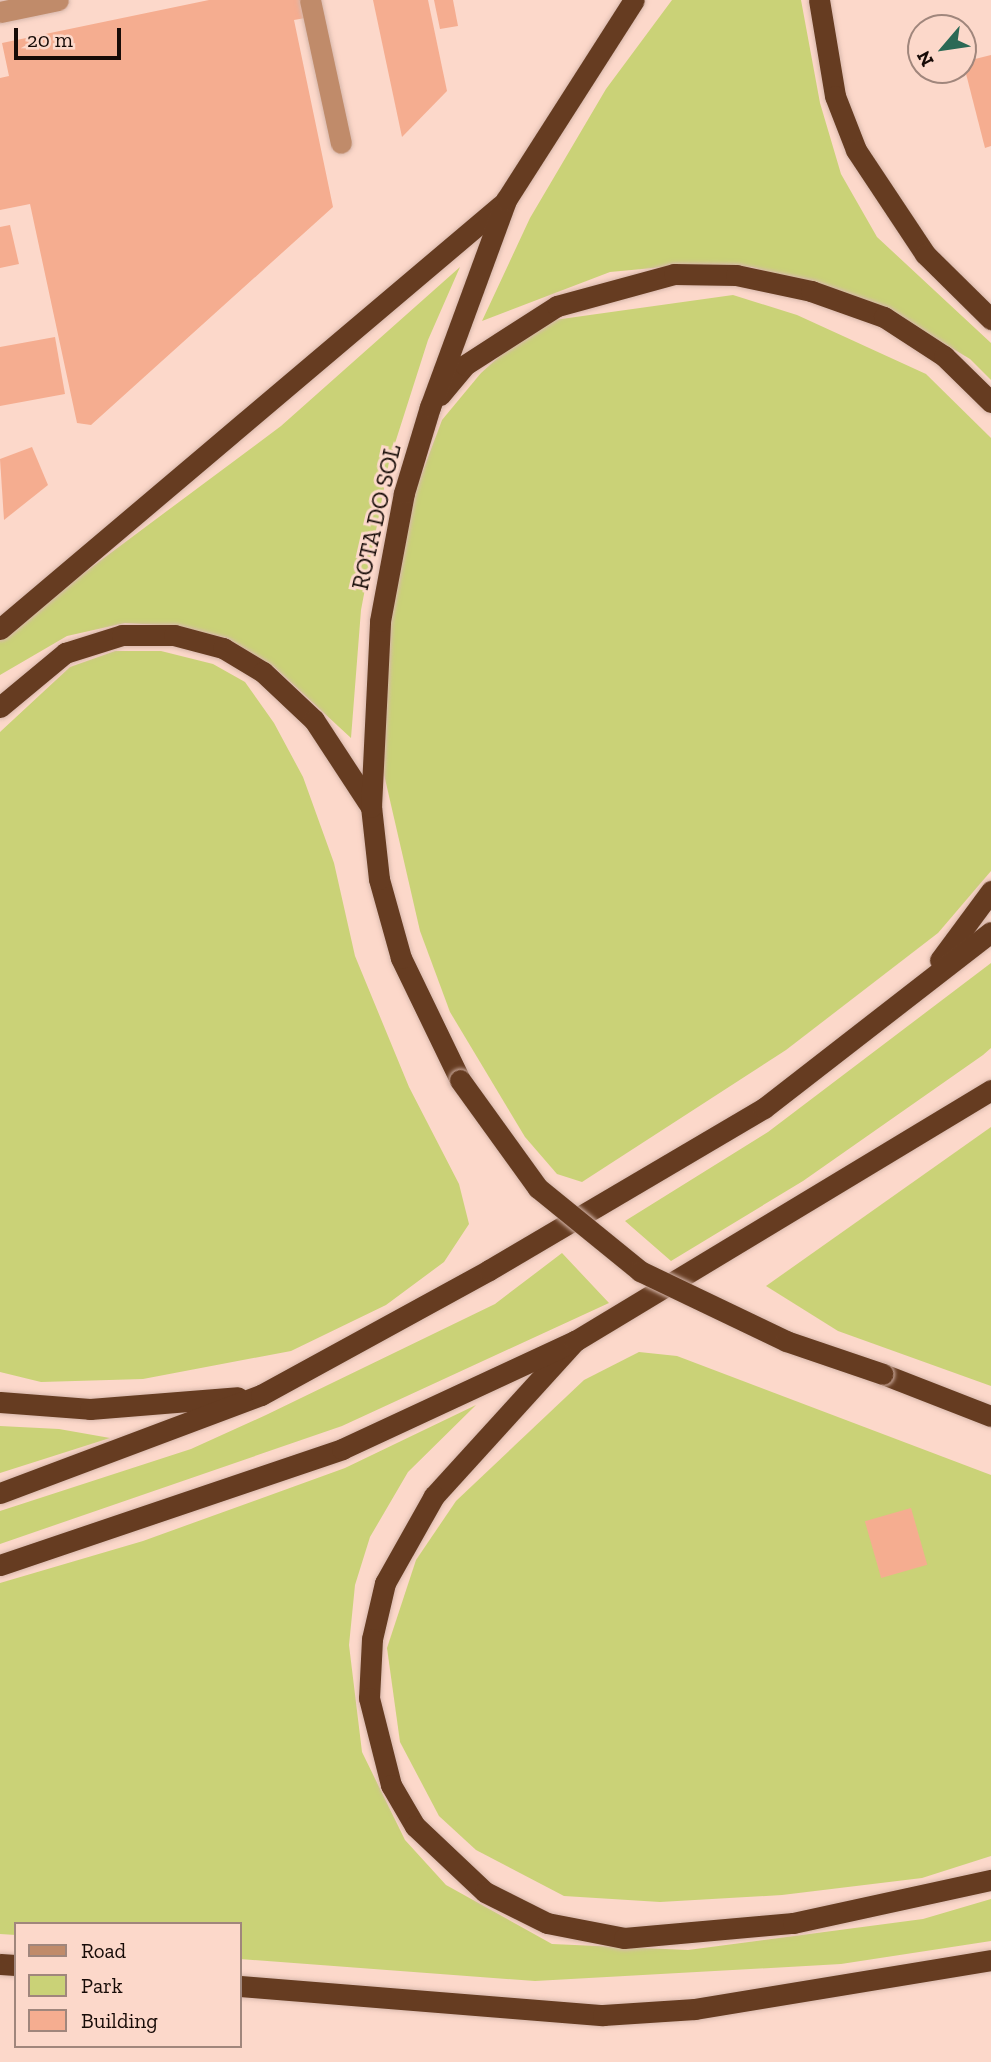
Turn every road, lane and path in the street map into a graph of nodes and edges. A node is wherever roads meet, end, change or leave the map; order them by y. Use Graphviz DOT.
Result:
graph roads {
  1 [pos="58,0"];
  2 [pos="310,0"];
  3 [pos="634,0"];
  4 [pos="819,0"];
  5 [pos="0,12"];
  6 [pos="341,143"];
  7 [pos="506,200"];
  8 [pos="991,320"];
  9 [pos="991,402"];
  10 [pos="430,407"];
  11 [pos="0,629"];
  12 [pos="0,707"];
  13 [pos="371,807"];
  14 [pos="991,891"];
  15 [pos="991,932"];
  16 [pos="913,992"];
  17 [pos="990,1090"];
  18 [pos="575,1341"];
  19 [pos="261,1395"];
  20 [pos="0,1402"];
  21 [pos="991,1416"];
  22 [pos="0,1493"];
  23 [pos="0,1565"];
  24 [pos="991,1880"];
  25 [pos="991,1960"];
  26 [pos="242,1986"];
  1 -- 5 [label="street"];
  2 -- 6 [label="street"];
  3 -- 7 [label="highway, ROTA DO SOL"];
  4 -- 8 [label="highway"];
  7 -- 10 [label="highway, ROTA DO SOL"];
  7 -- 11 [label="highway"];
  9 -- 10 [label="highway"];
  10 -- 13 [label="highway, ROTA DO SOL"];
  12 -- 13 [label="highway"];
  13 -- 21 [label="highway, ROTA DO SOL, bridge"];
  14 -- 16 [label="highway"];
  15 -- 16 [label="highway"];
  16 -- 19 [label="highway"];
  17 -- 18 [label="highway"];
  18 -- 23 [label="highway"];
  18 -- 24 [label="highway"];
  19 -- 20 [label="highway"];
  19 -- 22 [label="highway"];
  25 -- 26 [label="highway"];
}
